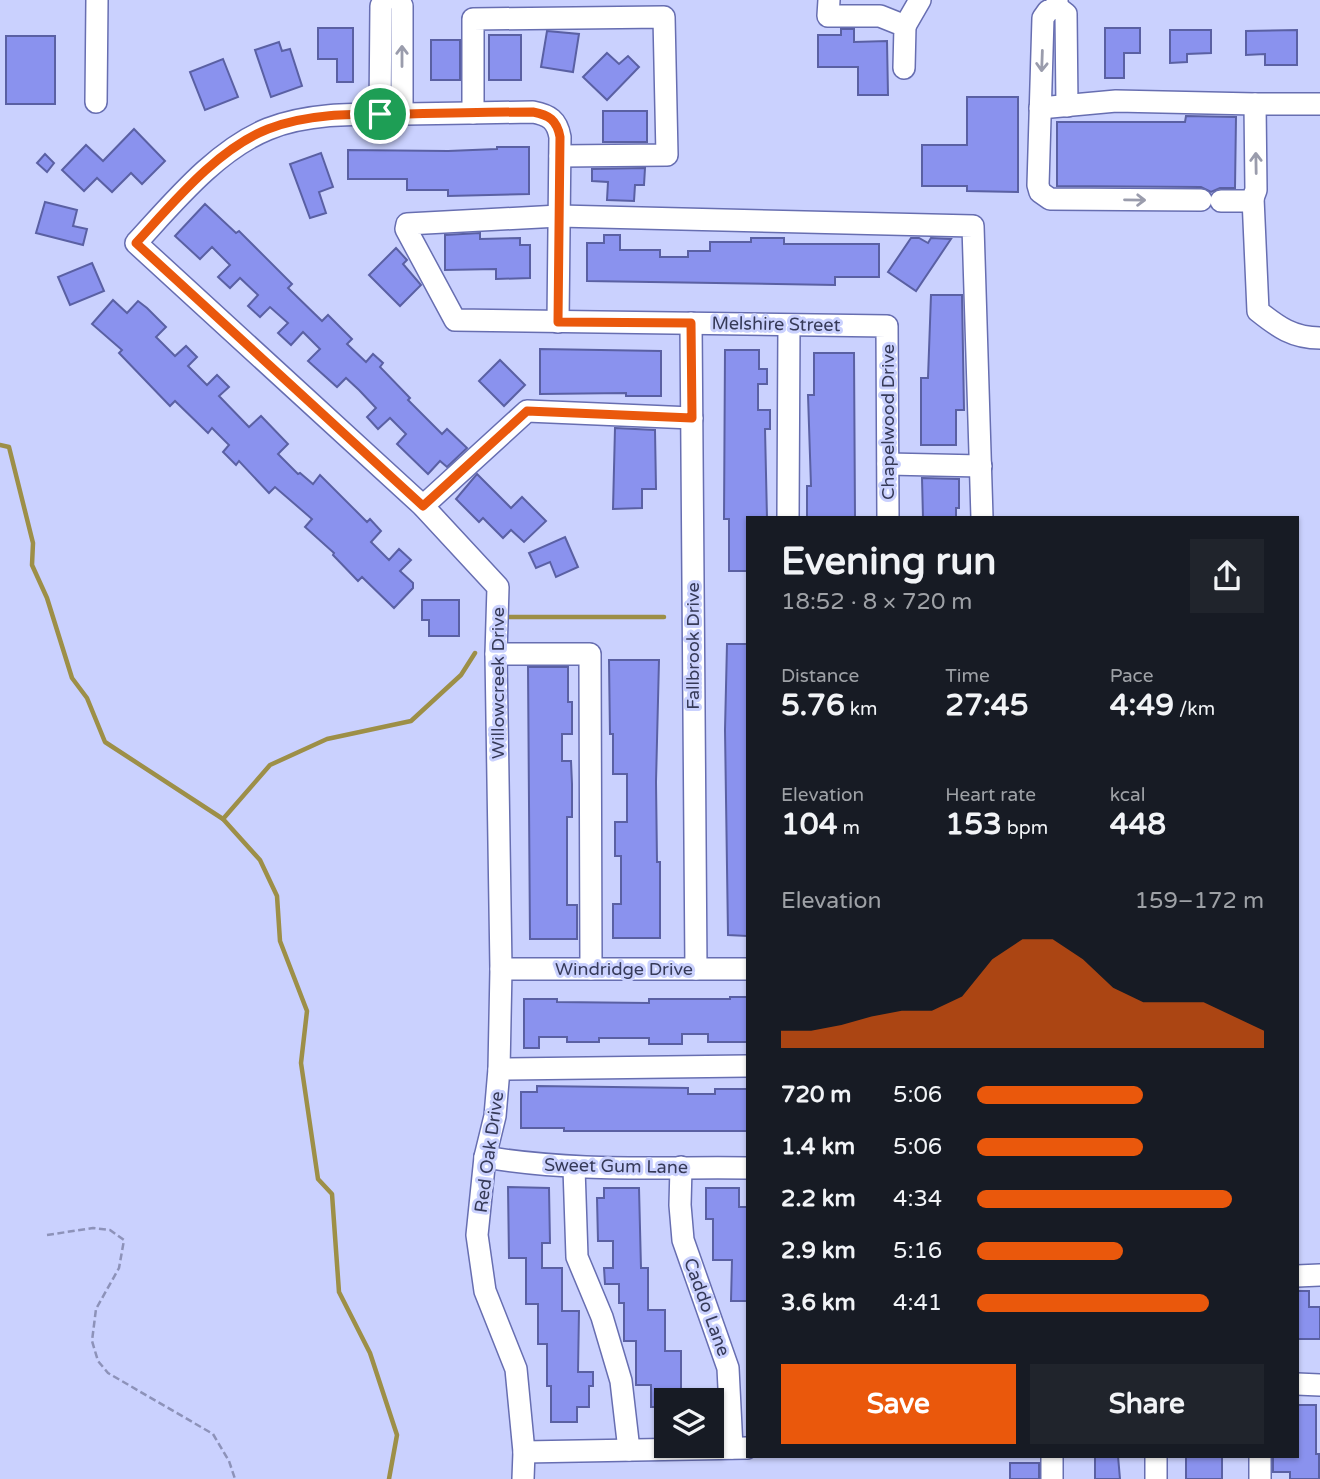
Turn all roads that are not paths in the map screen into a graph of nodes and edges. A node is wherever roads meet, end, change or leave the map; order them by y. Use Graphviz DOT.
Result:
graph roads {
  1 [pos="97,0"];
  2 [pos="384,0"];
  3 [pos="398,0"];
  4 [pos="829,0"];
  5 [pos="920,0"];
  6 [pos="1057,3"];
  7 [pos="880,8"];
  8 [pos="905,26"];
  9 [pos="905,68"];
  10 [pos="96,103"];
  11 [pos="1255,104"];
  12 [pos="1320,104"];
  13 [pos="1067,106"];
  14 [pos="1040,108"];
  15 [pos="473,113"];
  16 [pos="380,114"];
  17 [pos="402,114"];
  18 [pos="560,156"];
  19 [pos="1253,198"];
  20 [pos="559,216"];
  21 [pos="558,322"];
  22 [pos="691,323"];
  23 [pos="789,325"];
  24 [pos="887,326"];
  25 [pos="1320,338"];
  26 [pos="692,418"];
  27 [pos="888,464"];
  28 [pos="981,466"];
  29 [pos="423,506"];
  30 [pos="788,516"];
  31 [pos="888,516"];
  32 [pos="982,516"];
  33 [pos="496,654"];
  34 [pos="500,969"];
  35 [pos="591,969"];
  36 [pos="696,969"];
  37 [pos="746,969"];
  38 [pos="746,1066"];
  39 [pos="499,1069"];
  40 [pos="485,1157"];
  41 [pos="681,1167"];
  42 [pos="574,1168"];
  43 [pos="746,1168"];
  44 [pos="1320,1275"];
  45 [pos="1299,1276"];
  46 [pos="1299,1384"];
  47 [pos="1320,1385"];
  48 [pos="740,1448"];
  49 [pos="629,1450"];
  50 [pos="524,1452"];
  51 [pos="1052,1458"];
  52 [pos="1156,1458"];
  53 [pos="1260,1458"];
  54 [pos="523,1479"];
  55 [pos="1052,1479"];
  56 [pos="1156,1479"];
  57 [pos="1260,1479"];
  1 -- 10 [label="street"];
  2 -- 16 [label="street"];
  17 -- 3 [label="street, one-way"];
  4 -- 7 [label="street"];
  5 -- 8 [label="street"];
  6 -- 13 [label="street"];
  6 -- 14 [label="street, one-way"];
  7 -- 8 [label="street"];
  8 -- 9 [label="street"];
  11 -- 12 [label="street"];
  11 -- 13 [label="street"];
  19 -- 11 [label="street, one-way"];
  13 -- 14 [label="street"];
  14 -- 19 [label="street, one-way"];
  15 -- 17 [label="street"];
  15 -- 18 [label="street"];
  15 -- 18 [label="street"];
  16 -- 17 [label="street"];
  16 -- 29 [label="street, Willowcreek Drive"];
  18 -- 20 [label="street"];
  19 -- 25 [label="street"];
  20 -- 21 [label="street"];
  20 -- 21 [label="street, Melshire Street"];
  20 -- 28 [label="street"];
  21 -- 22 [label="street, Melshire Street"];
  22 -- 23 [label="street, Melshire Street"];
  22 -- 26 [label="street, Fallbrook Drive"];
  23 -- 24 [label="street, Melshire Street"];
  23 -- 30 [label="street"];
  24 -- 27 [label="street, Chapelwood Drive"];
  26 -- 29 [label="street"];
  26 -- 36 [label="street, Fallbrook Drive"];
  27 -- 28 [label="street"];
  27 -- 31 [label="street, Chapelwood Drive"];
  28 -- 32 [label="street"];
  29 -- 33 [label="street, Willowcreek Drive"];
  33 -- 34 [label="street, Willowcreek Drive"];
  33 -- 35 [label="street"];
  34 -- 35 [label="street, Windridge Drive"];
  34 -- 39 [label="street, Willowcreek Drive"];
  35 -- 36 [label="street, Windridge Drive"];
  36 -- 37 [label="street, Windridge Drive"];
  38 -- 39 [label="street"];
  39 -- 40 [label="street, Red Oak Drive"];
  40 -- 42 [label="street, Sweet Gum Lane"];
  40 -- 50 [label="street, Red Oak Drive"];
  41 -- 42 [label="street, Sweet Gum Lane"];
  41 -- 43 [label="street, Sweet Gum Lane"];
  41 -- 48 [label="street, Caddo Lane"];
  42 -- 49 [label="street"];
  44 -- 45 [label="street"];
  46 -- 47 [label="street"];
  48 -- 49 [label="street"];
  49 -- 50 [label="street"];
  50 -- 54 [label="street, Red Oak Drive"];
  51 -- 55 [label="street"];
  52 -- 56 [label="street"];
  53 -- 57 [label="street"];
}
